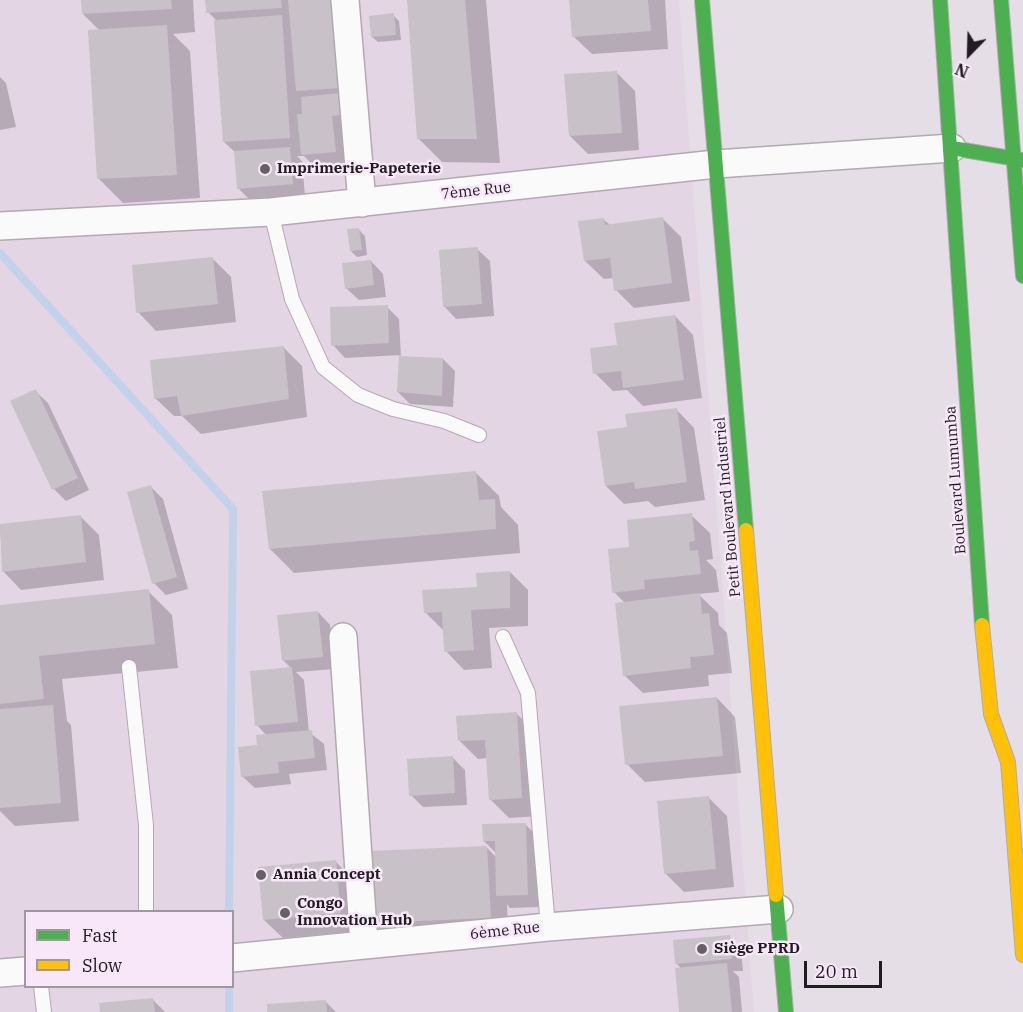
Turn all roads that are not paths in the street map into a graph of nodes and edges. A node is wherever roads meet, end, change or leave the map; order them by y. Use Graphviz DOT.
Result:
graph roads {
  1 [pos="345,0"];
  2 [pos="702,0"];
  3 [pos="940,0"];
  4 [pos="1001,0"];
  5 [pos="952,148"];
  6 [pos="1018,159"];
  7 [pos="716,164"];
  8 [pos="362,203"];
  9 [pos="271,212"];
  10 [pos="0,226"];
  11 [pos="1023,276"];
  12 [pos="479,435"];
  13 [pos="343,637"];
  14 [pos="503,637"];
  15 [pos="129,667"];
  16 [pos="1016,762"];
  17 [pos="779,909"];
  18 [pos="146,910"];
  19 [pos="548,927"];
  20 [pos="364,945"];
  21 [pos="1023,955"];
  22 [pos="234,958"];
  23 [pos="24,971"];
  24 [pos="0,973"];
  25 [pos="41,988"];
  26 [pos="44,1012"];
  27 [pos="786,1012"];
  1 -- 8 [label="street"];
  2 -- 7 [label="main road, Petit Boulevard Industriel"];
  3 -- 5 [label="main road, Boulevard Lumumba"];
  4 -- 6 [label="main road"];
  5 -- 6 [label="main road"];
  5 -- 7 [label="street, 7ème Rue"];
  5 -- 16 [label="main road, Boulevard Lumumba"];
  6 -- 11 [label="main road"];
  7 -- 8 [label="street, 7ème Rue"];
  7 -- 17 [label="main road, Petit Boulevard Industriel"];
  8 -- 9 [label="street, 7ème Rue"];
  9 -- 10 [label="street, 7ème Rue"];
  9 -- 12 [label="lane"];
  13 -- 20 [label="street"];
  14 -- 19 [label="lane"];
  15 -- 18 [label="lane"];
  16 -- 21 [label="main road, Boulevard Lumumba"];
  17 -- 19 [label="street, 6ème Rue"];
  17 -- 27 [label="main road, Petit Boulevard Industriel"];
  19 -- 20 [label="street, 6ème Rue"];
  20 -- 22 [label="street, 6ème Rue"];
  23 -- 24 [label="street"];
  25 -- 26 [label="lane"];
}
